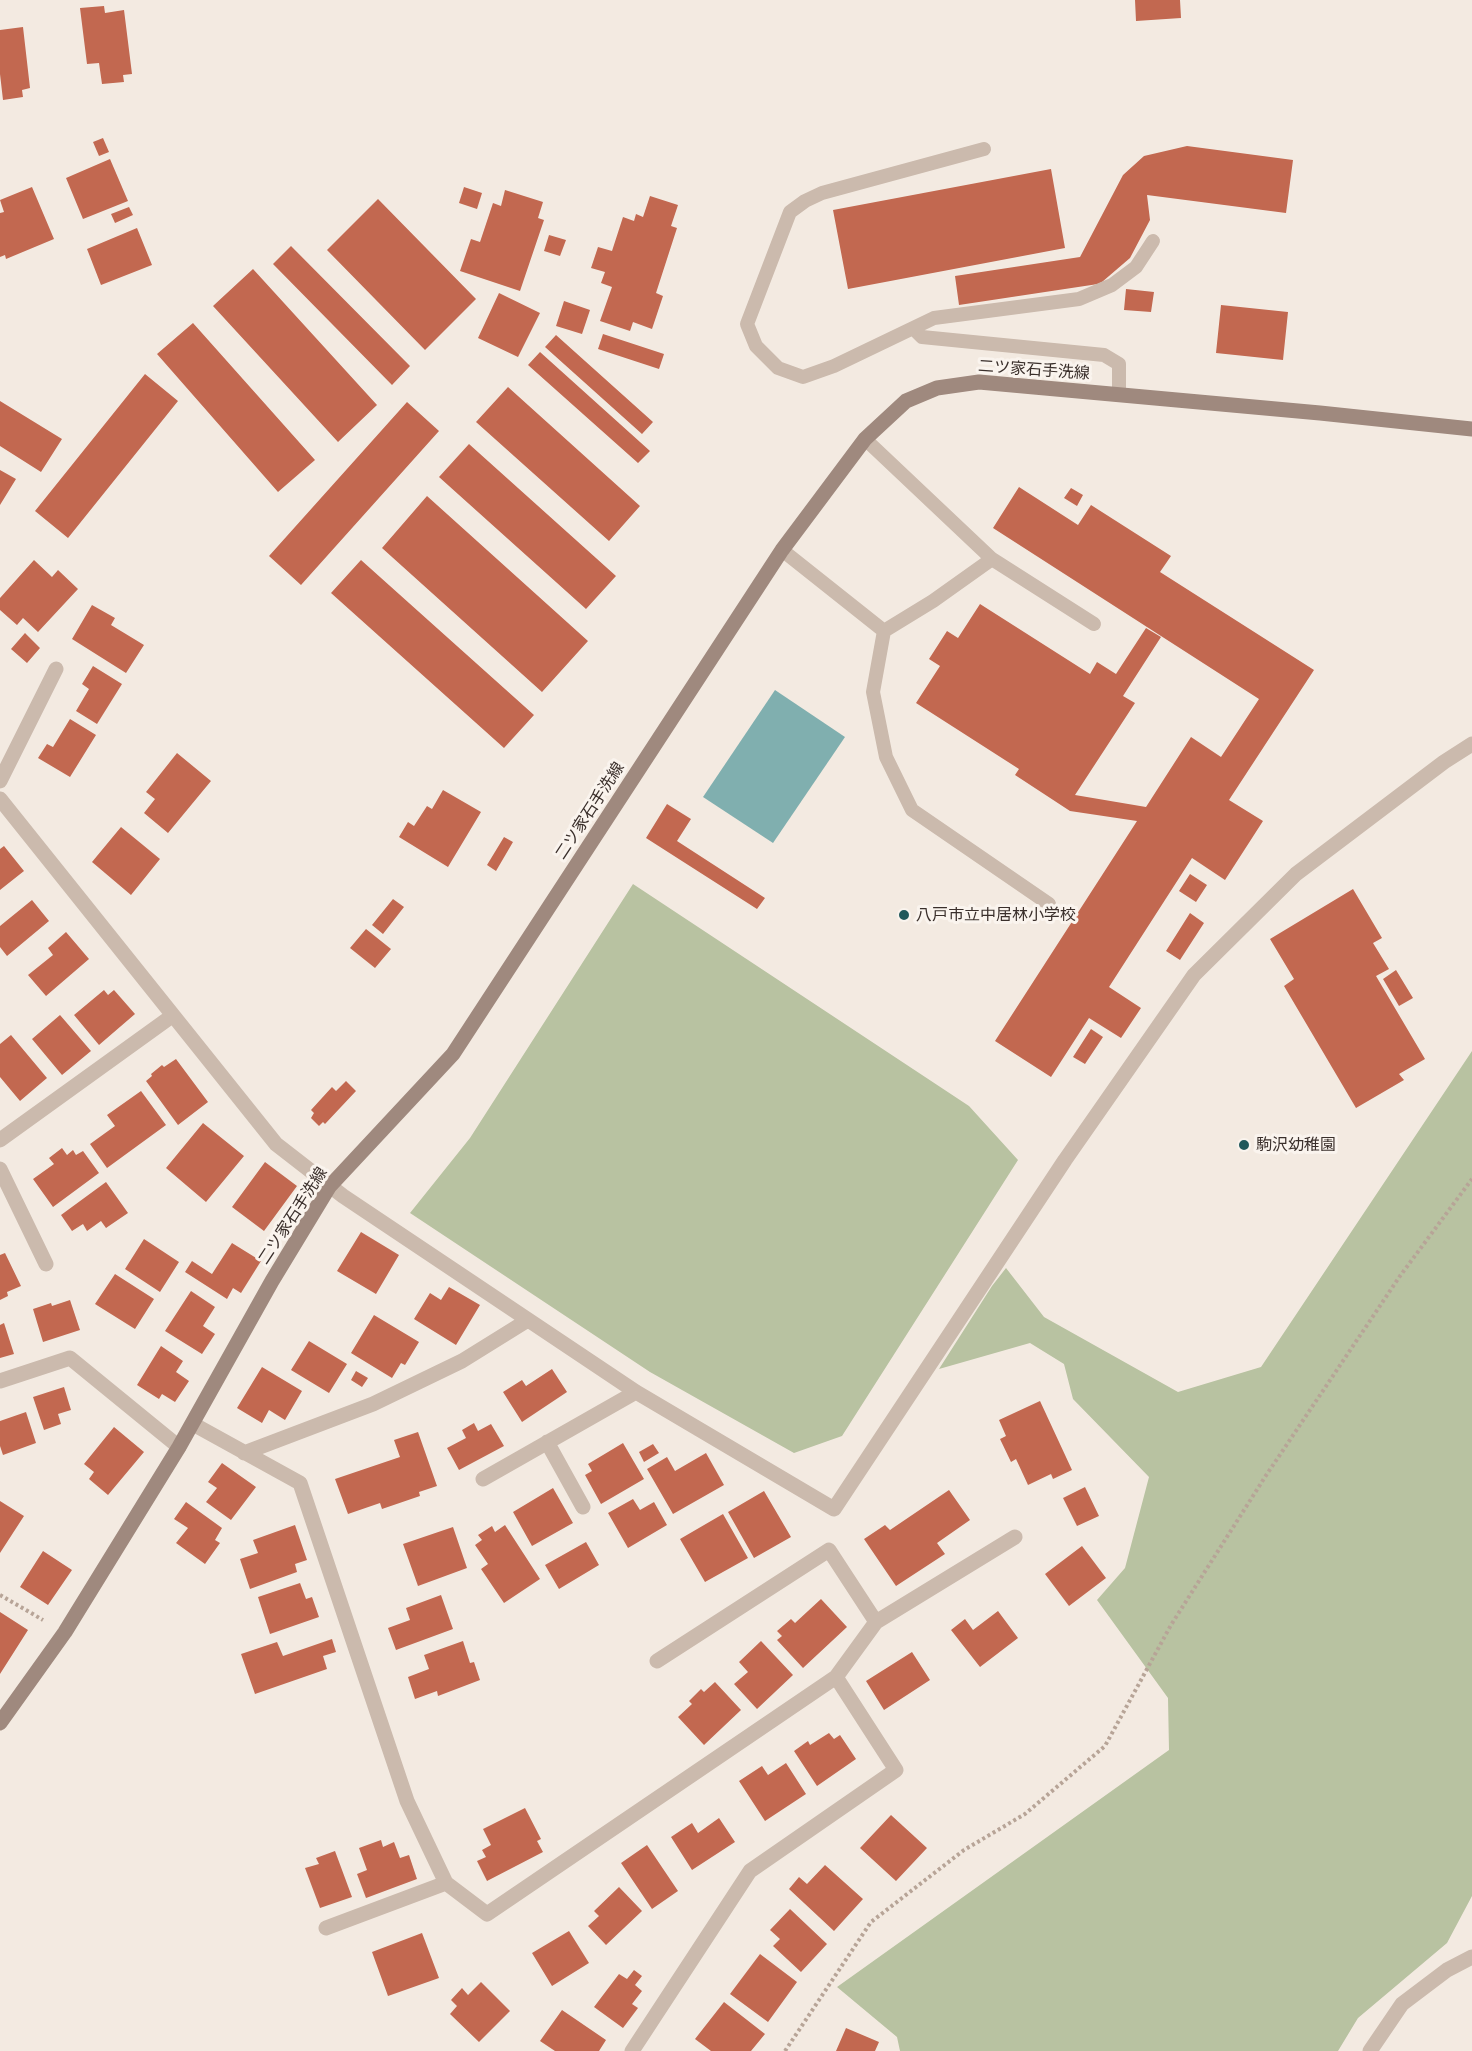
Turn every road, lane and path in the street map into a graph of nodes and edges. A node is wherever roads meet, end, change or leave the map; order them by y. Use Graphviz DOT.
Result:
graph roads {
  1 [pos="984,149"];
  2 [pos="1153,241"];
  3 [pos="914,329"];
  4 [pos="1119,395"];
  5 [pos="1472,429"];
  6 [pos="865,439"];
  7 [pos="782,550"];
  8 [pos="992,559"];
  9 [pos="1094,624"];
  10 [pos="884,631"];
  11 [pos="56,669"];
  12 [pos="1472,744"];
  13 [pos="0,781"];
  14 [pos="0,799"];
  15 [pos="1049,904"];
  16 [pos="172,1016"];
  17 [pos="0,1140"];
  18 [pos="0,1169"];
  19 [pos="1472,1179"];
  20 [pos="329,1186"];
  21 [pos="46,1264"];
  22 [pos="528,1320"];
  23 [pos="0,1381"];
  24 [pos="636,1392"];
  25 [pos="193,1424"];
  26 [pos="547,1442"];
  27 [pos="179,1447"];
  28 [pos="244,1453"];
  29 [pos="483,1479"];
  30 [pos="584,1507"];
  31 [pos="1015,1537"];
  32 [pos="0,1595"];
  33 [pos="876,1622"];
  34 [pos="65,1632"];
  35 [pos="657,1661"];
  36 [pos="836,1677"];
  37 [pos="0,1723"];
  38 [pos="446,1883"];
  39 [pos="326,1928"];
  40 [pos="1472,1957"];
  41 [pos="632,2051"];
  42 [pos="785,2051"];
  43 [pos="1370,2051"];
  1 -- 3 [label="lane"];
  2 -- 3 [label="lane"];
  3 -- 4 [label="lane"];
  4 -- 5 [label="street, 二ツ家石手洗線"];
  4 -- 6 [label="street, 二ツ家石手洗線"];
  6 -- 7 [label="street, 二ツ家石手洗線"];
  6 -- 8 [label="lane"];
  7 -- 10 [label="lane"];
  7 -- 20 [label="street, 二ツ家石手洗線"];
  8 -- 9 [label="lane"];
  8 -- 10 [label="lane"];
  10 -- 15 [label="lane"];
  11 -- 13 [label="street"];
  12 -- 24 [label="street"];
  14 -- 16 [label="street"];
  16 -- 17 [label="street"];
  16 -- 20 [label="street"];
  18 -- 21 [label="street"];
  19 -- 42 [label="path"];
  20 -- 22 [label="street"];
  20 -- 25 [label="street, 二ツ家石手洗線"];
  22 -- 24 [label="street"];
  22 -- 28 [label="street"];
  23 -- 27 [label="street"];
  24 -- 26 [label="street"];
  25 -- 27 [label="street, 二ツ家石手洗線"];
  25 -- 28 [label="street"];
  26 -- 29 [label="street"];
  26 -- 30 [label="street"];
  27 -- 34 [label="street, 二ツ家石手洗線"];
  28 -- 38 [label="street"];
  31 -- 33 [label="street"];
  32 -- 34 [label="path"];
  33 -- 35 [label="street"];
  33 -- 36 [label="street"];
  34 -- 37 [label="street, 二ツ家石手洗線"];
  36 -- 38 [label="street"];
  36 -- 41 [label="street"];
  38 -- 39 [label="street"];
  40 -- 43 [label="street"];
}
